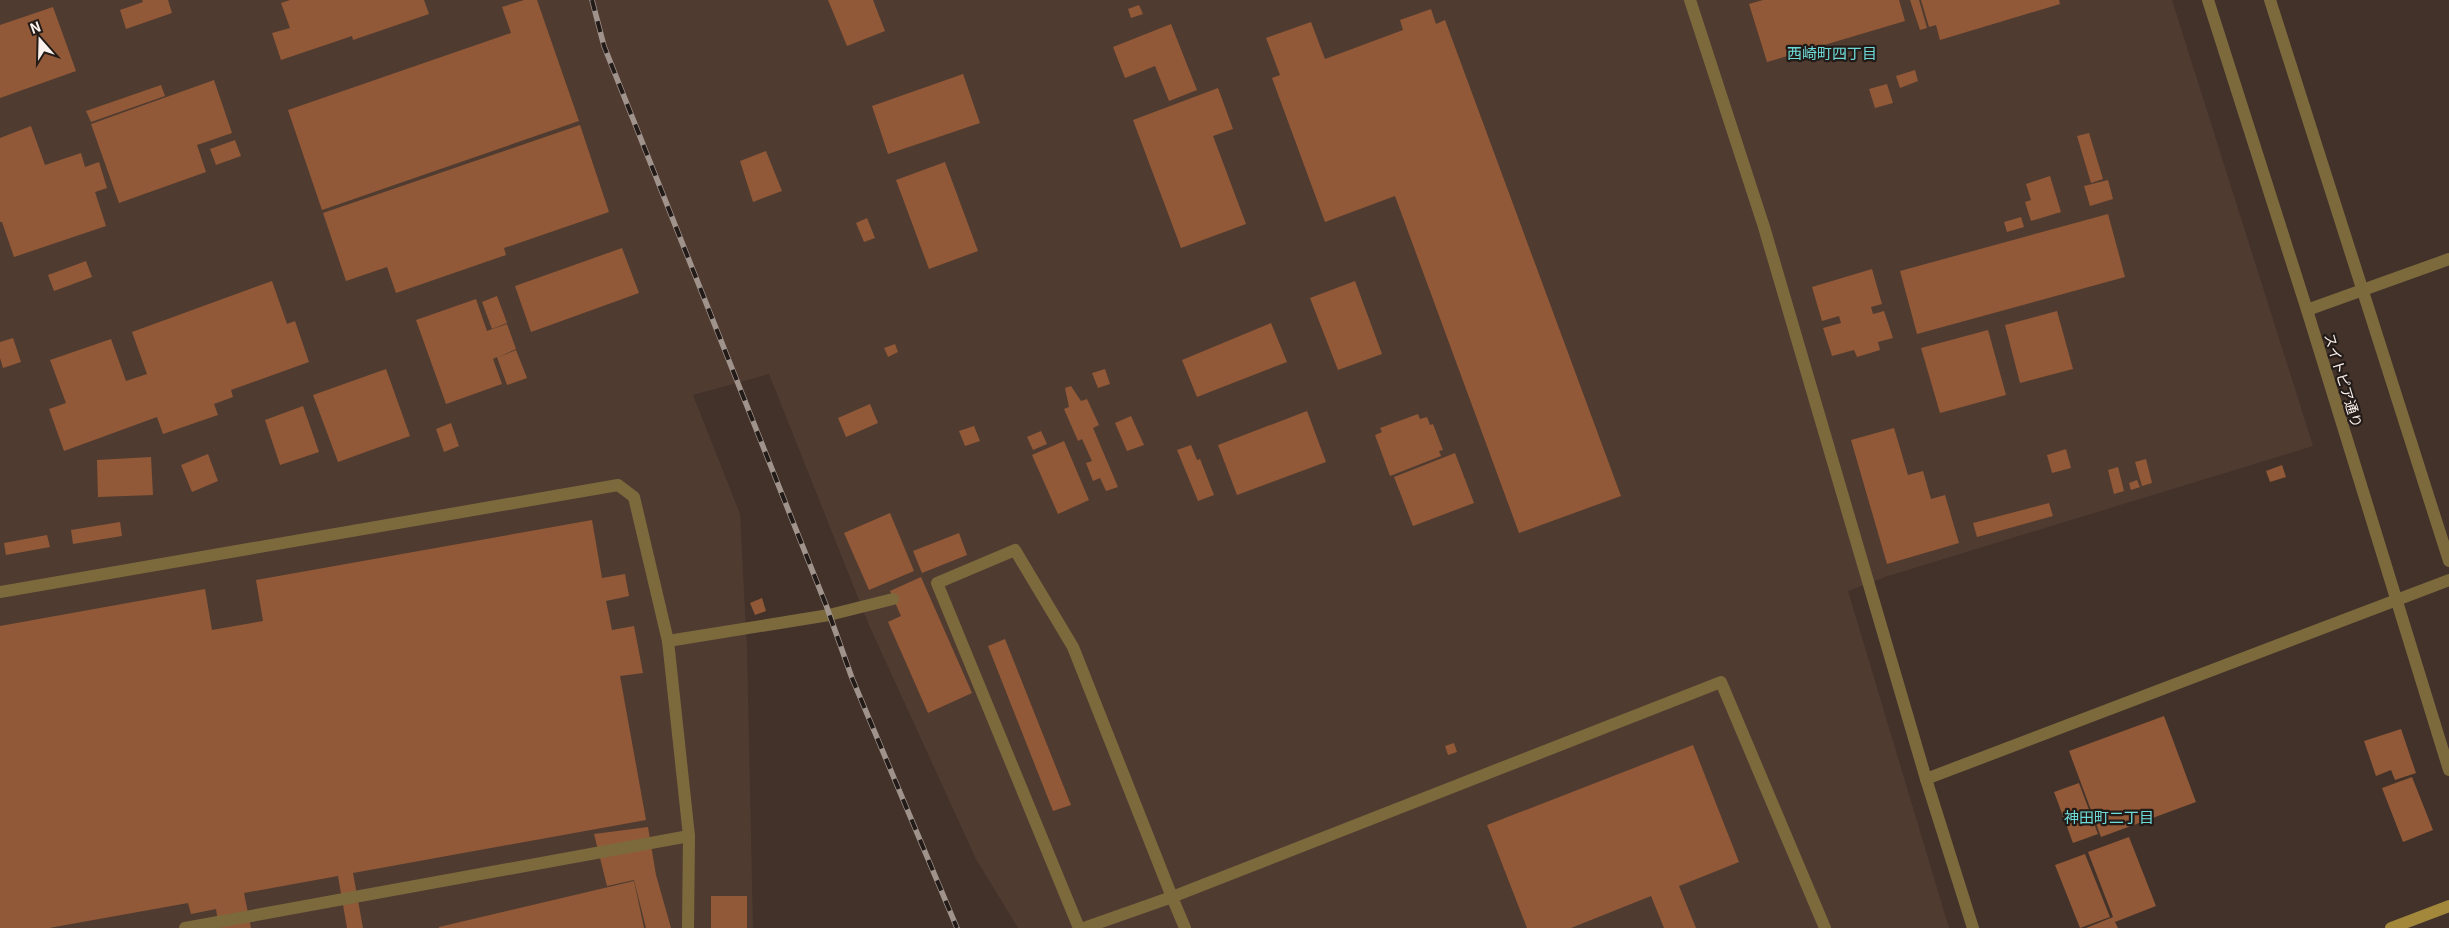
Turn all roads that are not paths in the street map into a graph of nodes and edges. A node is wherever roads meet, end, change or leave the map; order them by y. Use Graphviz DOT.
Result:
graph roads {
  1 [pos="1690,0"];
  2 [pos="2208,0"];
  3 [pos="2270,0"];
  4 [pos="2449,259"];
  5 [pos="2361,290"];
  6 [pos="2307,310"];
  7 [pos="2449,561"];
  8 [pos="2449,580"];
  9 [pos="0,592"];
  10 [pos="893,599"];
  11 [pos="2396,599"];
  12 [pos="668,641"];
  13 [pos="2449,770"];
  14 [pos="1926,779"];
  15 [pos="689,836"];
  16 [pos="1172,897"];
  17 [pos="2449,906"];
  18 [pos="185,928"];
  19 [pos="688,928"];
  20 [pos="1079,928"];
  21 [pos="1084,928"];
  22 [pos="1185,928"];
  23 [pos="1826,928"];
  24 [pos="1973,928"];
  25 [pos="2392,928"];
  1 -- 14 [label="street"];
  2 -- 6 [label="street, スイトピア通り"];
  3 -- 5 [label="street"];
  4 -- 5 [label="street"];
  5 -- 6 [label="street"];
  5 -- 7 [label="street"];
  6 -- 11 [label="street, スイトピア通り"];
  8 -- 11 [label="street"];
  9 -- 12 [label="street"];
  10 -- 12 [label="street"];
  11 -- 13 [label="street, スイトピア通り"];
  11 -- 14 [label="street"];
  12 -- 15 [label="street"];
  14 -- 24 [label="street"];
  15 -- 18 [label="street"];
  15 -- 19 [label="street"];
  16 -- 20 [label="street"];
  16 -- 21 [label="street"];
  16 -- 22 [label="street"];
  16 -- 23 [label="street"];
  17 -- 25 [label="main road"];
}
